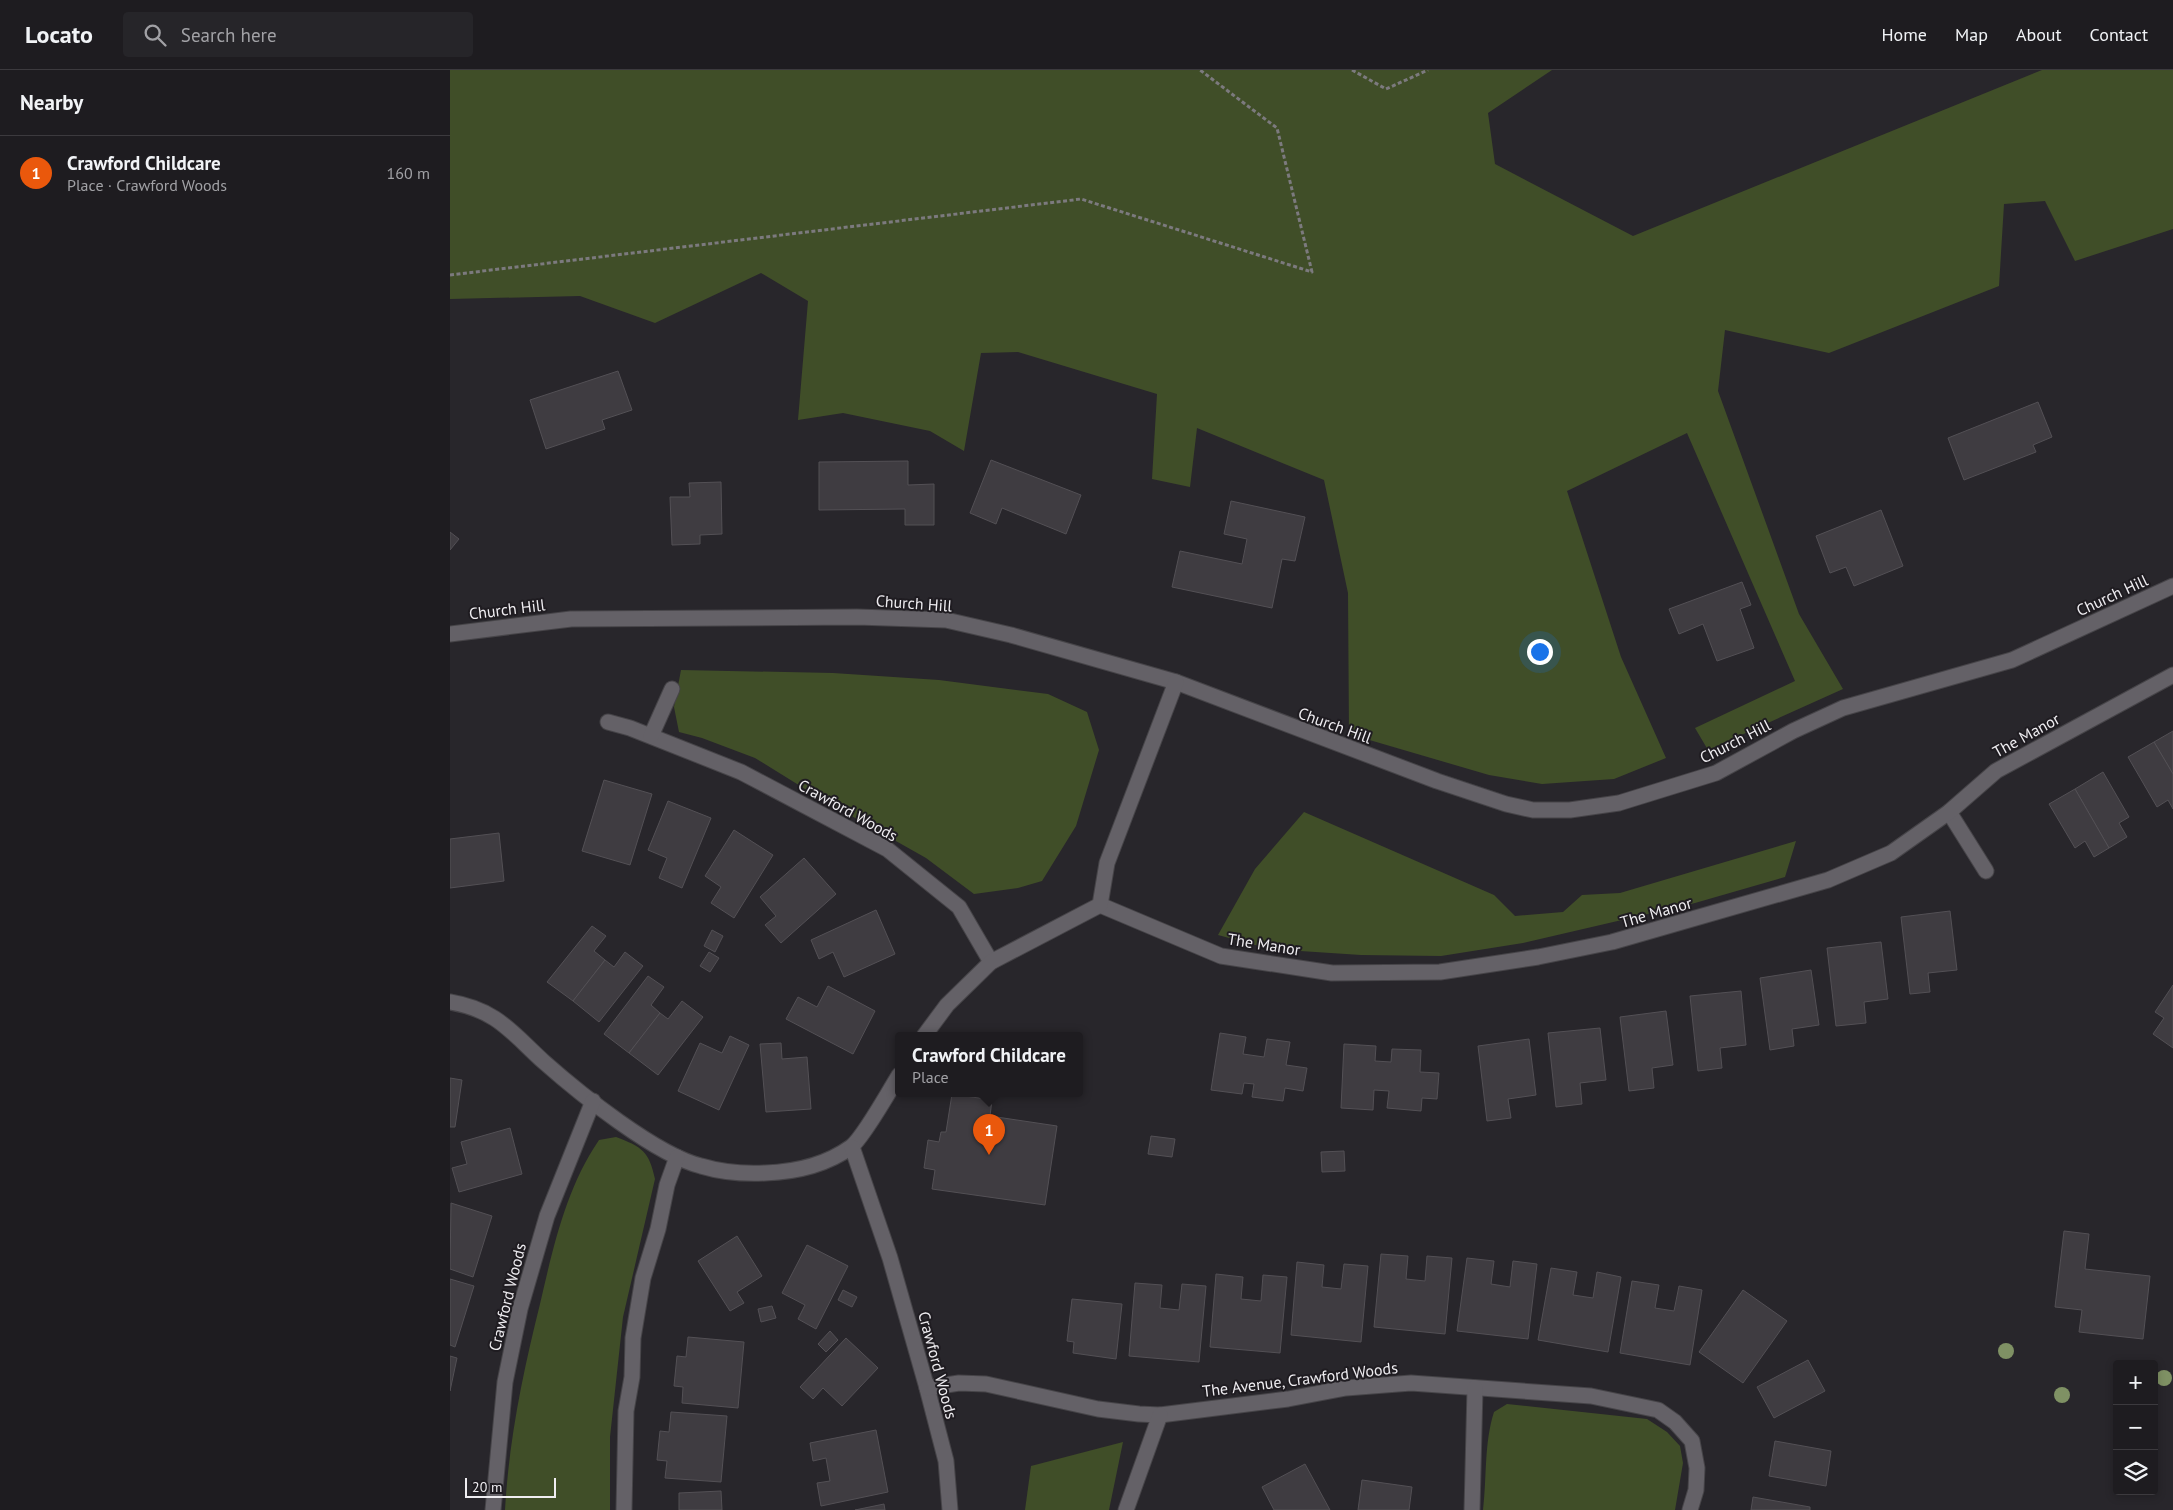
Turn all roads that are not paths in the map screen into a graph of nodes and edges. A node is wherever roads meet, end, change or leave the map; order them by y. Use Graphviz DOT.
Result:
graph roads {
  1 [pos="2173,586"];
  2 [pos="450,634"];
  3 [pos="2173,675"];
  4 [pos="1176,682"];
  5 [pos="672,689"];
  6 [pos="608,722"];
  7 [pos="651,736"];
  8 [pos="1948,812"];
  9 [pos="1986,871"];
  10 [pos="1100,905"];
  11 [pos="992,962"];
  12 [pos="450,1002"];
  13 [pos="927,1032"];
  14 [pos="895,1081"];
  15 [pos="593,1101"];
  16 [pos="852,1146"];
  17 [pos="677,1157"];
  18 [pos="927,1388"];
  19 [pos="1475,1388"];
  20 [pos="1160,1415"];
  21 [pos="493,1510"];
  22 [pos="624,1510"];
  23 [pos="950,1510"];
  24 [pos="1126,1510"];
  25 [pos="1472,1510"];
  26 [pos="1690,1510"];
  1 -- 4 [label="street, Church Hill"];
  2 -- 4 [label="street, Church Hill"];
  3 -- 8 [label="street, The Manor"];
  4 -- 10 [label="street"];
  5 -- 7 [label="street"];
  6 -- 7 [label="street, Crawford Woods"];
  7 -- 11 [label="street, Crawford Woods"];
  8 -- 9 [label="street"];
  8 -- 10 [label="street, The Manor"];
  10 -- 11 [label="street"];
  11 -- 13 [label="street"];
  12 -- 15 [label="street"];
  14 -- 16 [label="street"];
  15 -- 17 [label="street"];
  15 -- 21 [label="street, Crawford Woods"];
  16 -- 17 [label="street"];
  16 -- 18 [label="street, Crawford Woods"];
  17 -- 22 [label="street"];
  18 -- 20 [label="street, The Avenue, Crawford Woods"];
  18 -- 23 [label="street, Crawford Woods"];
  19 -- 20 [label="street, The Avenue, Crawford Woods"];
  19 -- 25 [label="street"];
  19 -- 26 [label="street, The Avenue, Crawford Woods"];
  20 -- 24 [label="street"];
}
